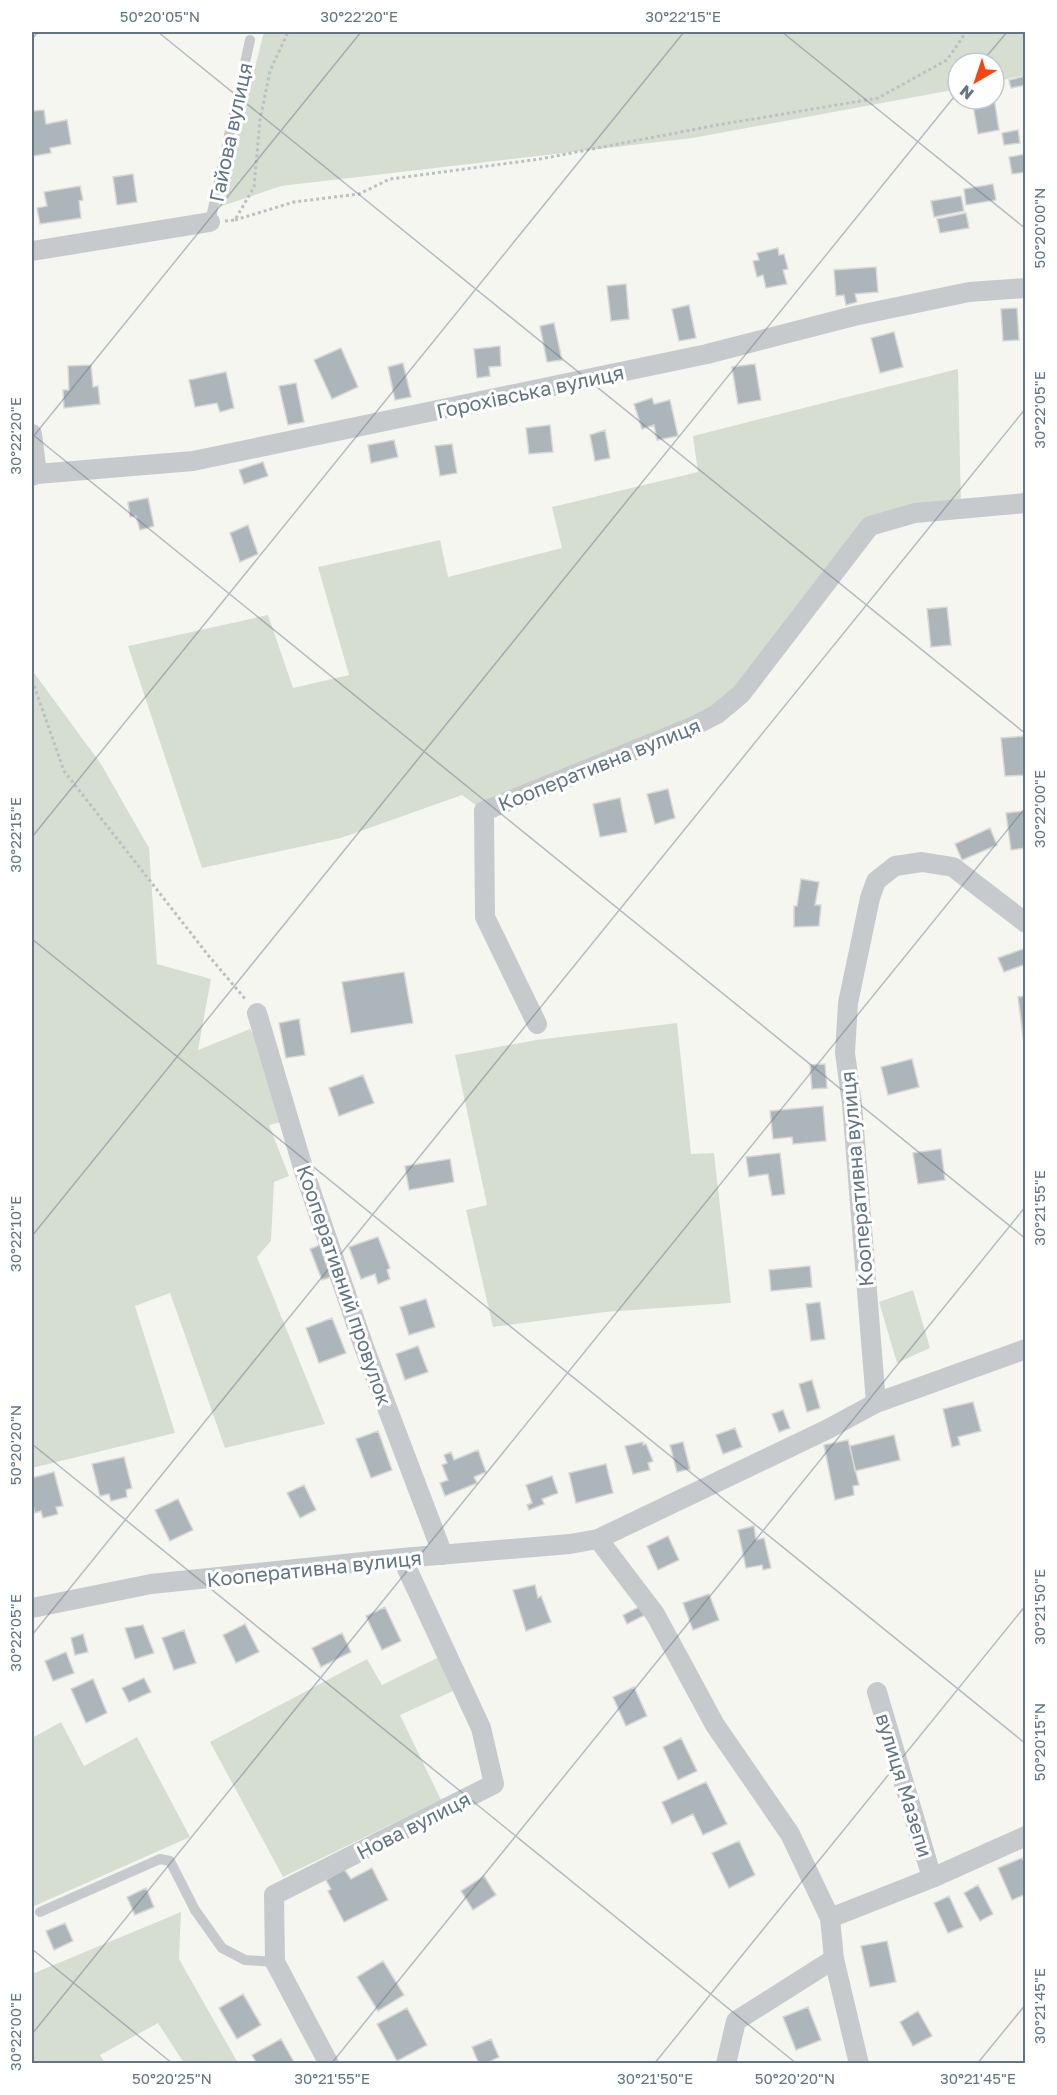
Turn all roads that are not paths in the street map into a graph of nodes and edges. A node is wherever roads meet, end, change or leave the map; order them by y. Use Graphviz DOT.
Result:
graph roads {
  1 [pos="250,40"];
  2 [pos="210,222"];
  3 [pos="32,251"];
  4 [pos="1026,288"];
  5 [pos="32,434"];
  6 [pos="34,475"];
  7 [pos="1026,503"];
  8 [pos="1026,922"];
  9 [pos="257,1013"];
  10 [pos="537,1024"];
  11 [pos="1026,1349"];
  12 [pos="876,1403"];
  13 [pos="598,1539"];
  14 [pos="443,1555"];
  15 [pos="402,1558"];
  16 [pos="32,1608"];
  17 [pos="877,1692"];
  18 [pos="1026,1836"];
  19 [pos="932,1878"];
  20 [pos="40,1912"];
  21 [pos="830,1918"];
  22 [pos="834,1959"];
  23 [pos="275,1962"];
  24 [pos="329,2064"];
  25 [pos="726,2064"];
  26 [pos="860,2064"];
  1 -- 2 [label="lane, Гайова вулиця"];
  2 -- 3 [label="street, Гайова вулиця"];
  4 -- 6 [label="street, Горохівська вулиця"];
  5 -- 6 [label="street"];
  7 -- 10 [label="street, Кооперативна вулиця"];
  8 -- 12 [label="street, Кооперативна вулиця"];
  9 -- 14 [label="street, Кооперативний провулок"];
  11 -- 12 [label="street, Кооперативна вулиця"];
  12 -- 13 [label="street, Кооперативна вулиця"];
  13 -- 14 [label="street, Кооперативна вулиця"];
  13 -- 21 [label="street"];
  14 -- 15 [label="street, Кооперативна вулиця"];
  15 -- 16 [label="street, Кооперативна вулиця"];
  15 -- 23 [label="street, Нова вулиця"];
  17 -- 19 [label="street, вулиця Мазепи"];
  18 -- 19 [label="street, вулиця Мазепи"];
  19 -- 21 [label="street, вулиця Мазепи"];
  20 -- 23 [label="lane"];
  21 -- 22 [label="street"];
  22 -- 25 [label="street"];
  22 -- 26 [label="street"];
  23 -- 24 [label="street, Нова вулиця"];
}
